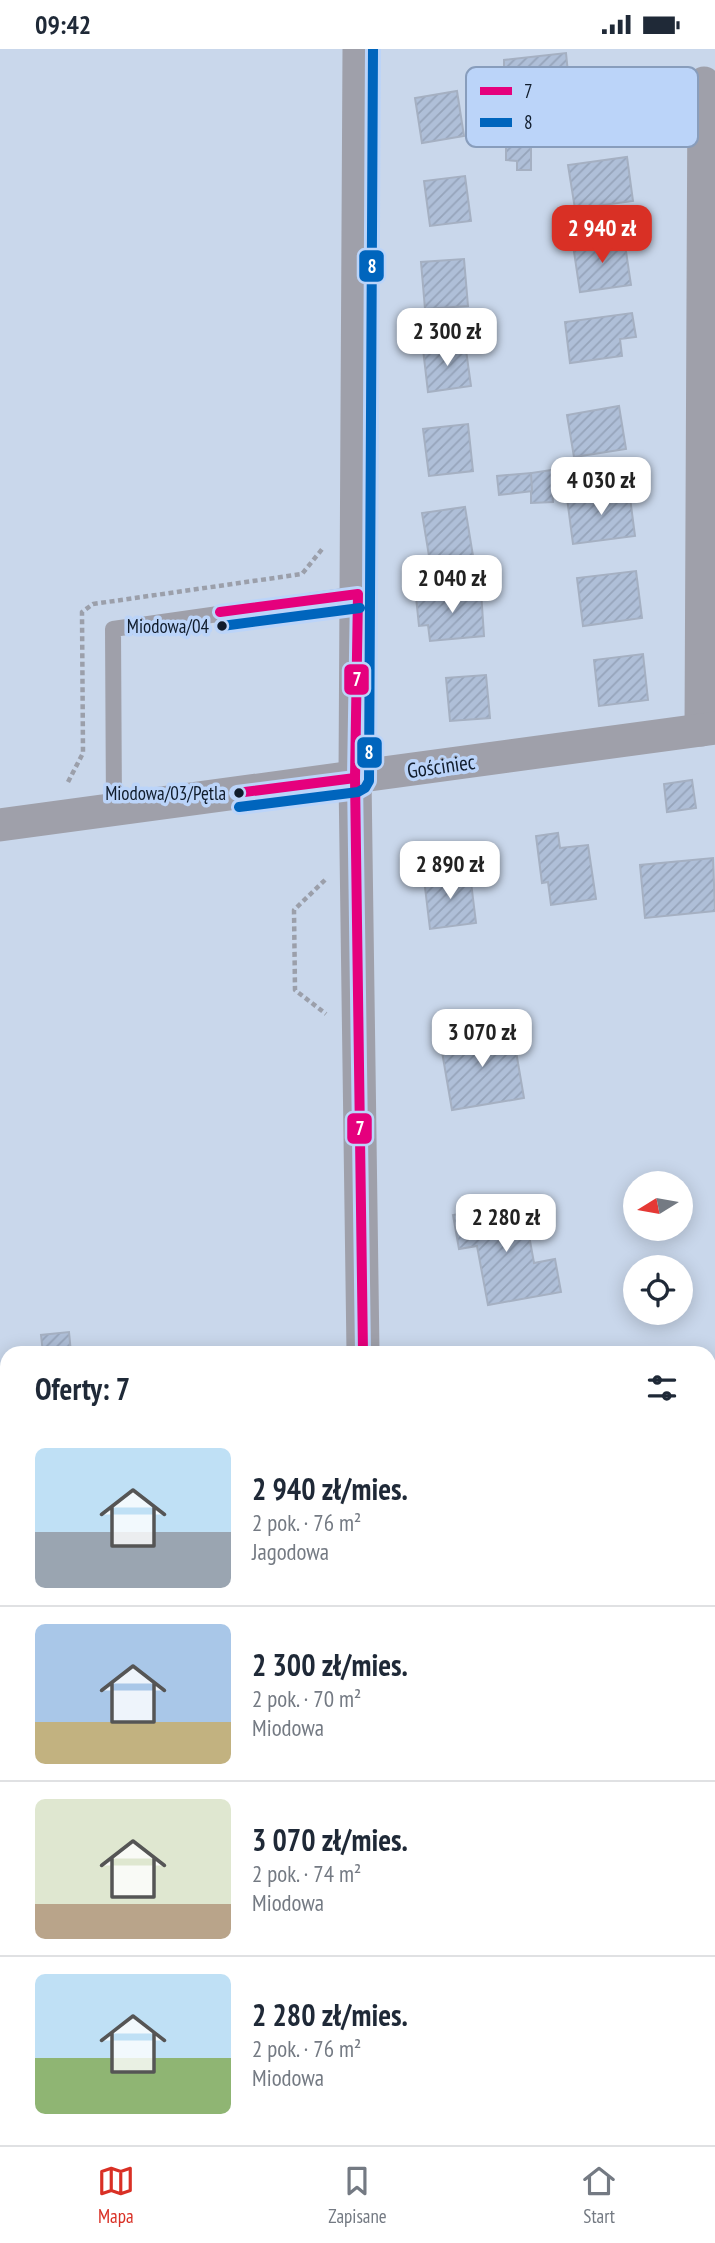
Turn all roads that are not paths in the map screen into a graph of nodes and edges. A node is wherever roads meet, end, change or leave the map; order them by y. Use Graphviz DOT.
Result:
graph roads {
  1 [pos="359,49"];
  2 [pos="704,83"];
  3 [pos="358,594"];
  4 [pos="708,729"];
  5 [pos="355,778"];
  6 [pos="114,810"];
  7 [pos="0,825"];
  8 [pos="363,1346"];
  1 -- 3 [label="street"];
  2 -- 4 [label="street"];
  3 -- 5 [label="street"];
  3 -- 6 [label="lane"];
  4 -- 5 [label="street, Gościniec"];
  5 -- 6 [label="street, Gościniec"];
  5 -- 8 [label="street"];
  6 -- 7 [label="street, Gościniec"];
}
